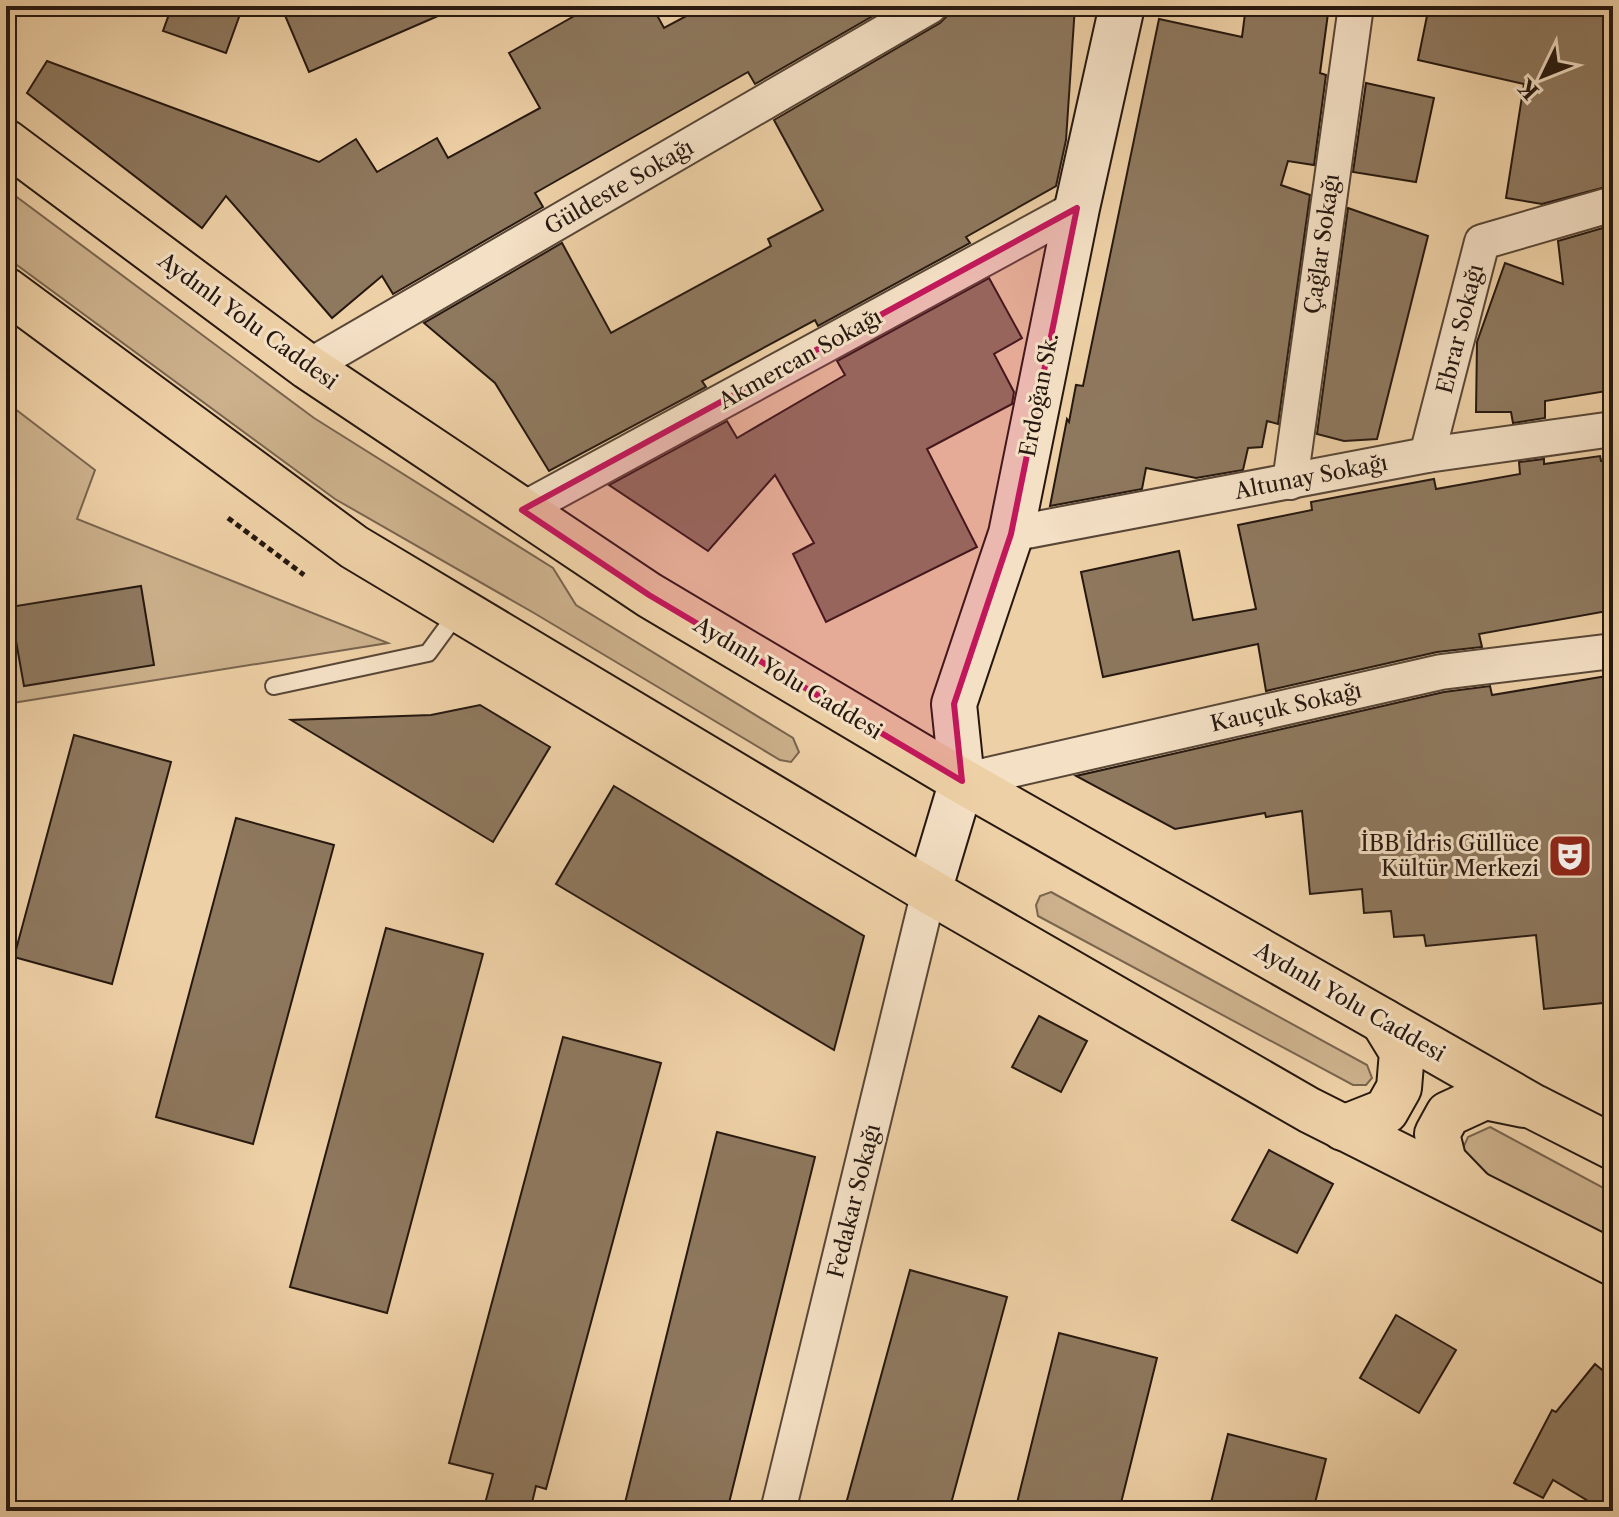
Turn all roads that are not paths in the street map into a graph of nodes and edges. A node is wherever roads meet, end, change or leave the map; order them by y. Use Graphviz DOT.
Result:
graph roads {
  1 [pos="930,6"];
  2 [pos="1122,6"];
  3 [pos="1356,6"];
  4 [pos="6,142"];
  5 [pos="1613,204"];
  6 [pos="1077,208"];
  7 [pos="6,290"];
  8 [pos="308,367"];
  9 [pos="1613,429"];
  10 [pos="1427,455"];
  11 [pos="1290,482"];
  12 [pos="522,510"];
  13 [pos="1011,534"];
  14 [pos="459,610"];
  15 [pos="1613,651"];
  16 [pos="274,686"];
  17 [pos="962,781"];
  18 [pos="929,891"];
  19 [pos="1383,1021"];
  20 [pos="1534,1107"];
  21 [pos="1343,1128"];
  22 [pos="1613,1147"];
  23 [pos="1473,1193"];
  24 [pos="1613,1263"];
  25 [pos="778,1511"];
  1 -- 8 [label="street, Güldeste Sokağı"];
  2 -- 6 [label="street, Erdoğan Sk."];
  3 -- 11 [label="street, Çağlar Sokağı"];
  4 -- 8 [label="main road, Aydınlı Yolu Caddesi"];
  5 -- 10 [label="street, Ebrar Sokağı"];
  6 -- 12 [label="street, Akmercan Sokağı"];
  6 -- 13 [label="street, Erdoğan Sk."];
  7 -- 14 [label="main road"];
  8 -- 12 [label="main road, Aydınlı Yolu Caddesi"];
  9 -- 10 [label="street, Altunay Sokağı"];
  10 -- 11 [label="street, Altunay Sokağı"];
  11 -- 13 [label="street, Altunay Sokağı"];
  12 -- 17 [label="main road, Aydınlı Yolu Caddesi"];
  13 -- 17 [label="street, Erdoğan Sk."];
  14 -- 16 [label="lane"];
  14 -- 18 [label="main road"];
  15 -- 17 [label="street, Kauçuk Sokağı"];
  17 -- 18 [label="street"];
  17 -- 19 [label="main road, Aydınlı Yolu Caddesi"];
  18 -- 21 [label="main road"];
  18 -- 25 [label="street, Fedakar Sokağı"];
  19 -- 20 [label="main road, Aydınlı Yolu Caddesi"];
  19 -- 21 [label="main road"];
  20 -- 22 [label="main road, Aydınlı Yolu Caddesi"];
  20 -- 23 [label="main road"];
  21 -- 23 [label="main road"];
  23 -- 24 [label="main road"];
}
